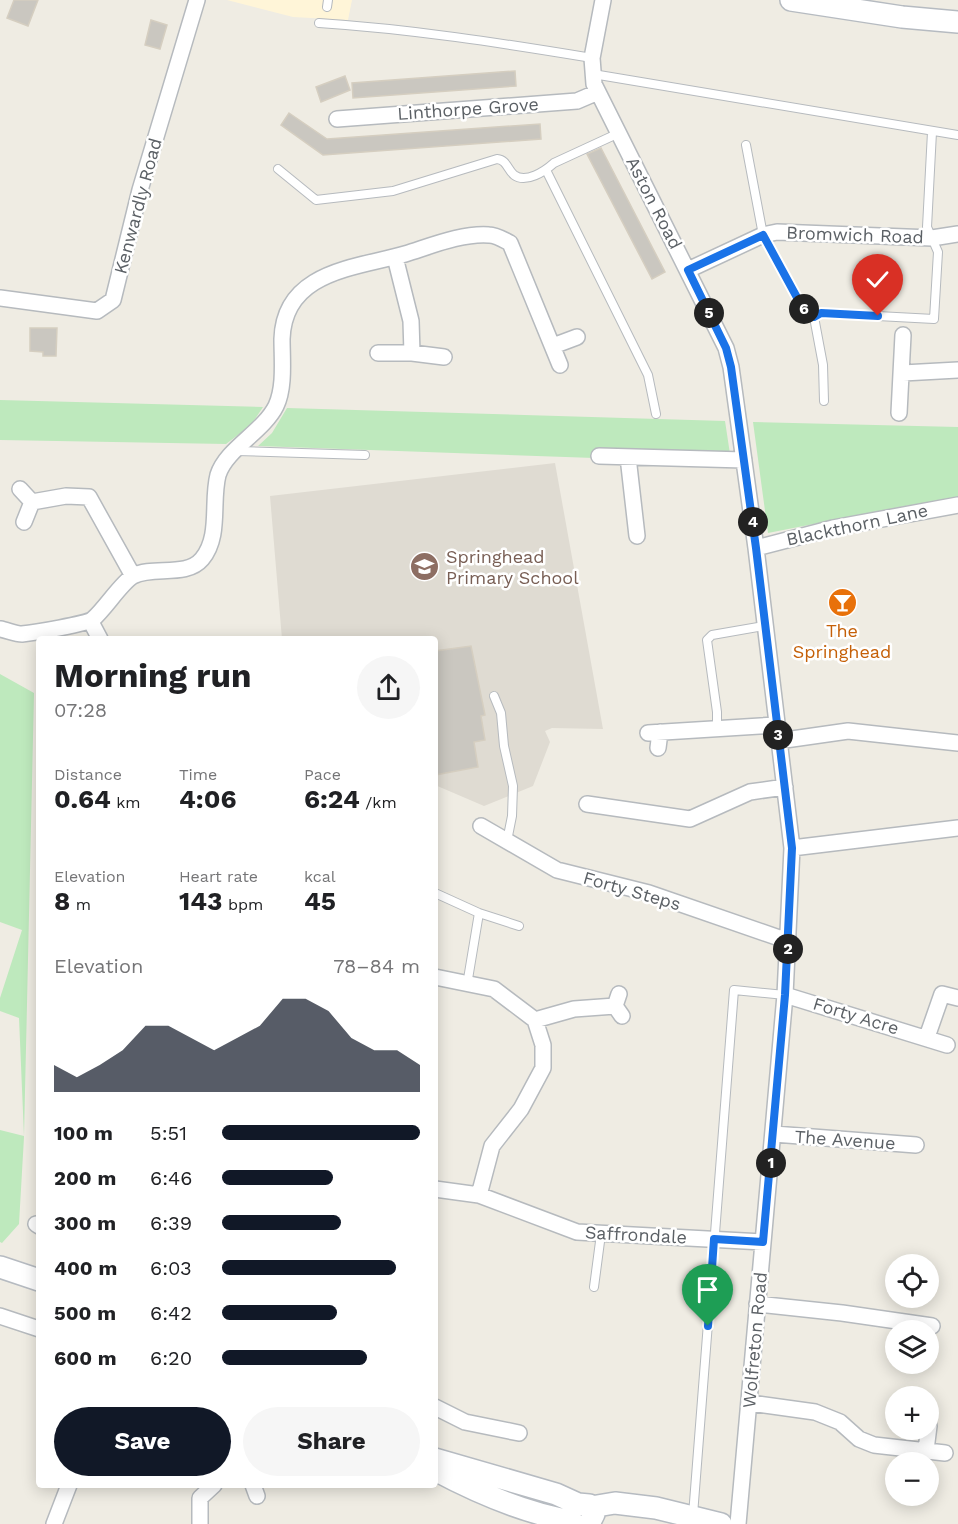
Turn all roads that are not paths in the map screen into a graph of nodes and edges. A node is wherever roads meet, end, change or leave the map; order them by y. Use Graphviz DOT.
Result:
graph roads {
  1 [pos="197,0"];
  2 [pos="603,0"];
  3 [pos="791,0"];
  4 [pos="958,22"];
  5 [pos="319,23"];
  6 [pos="592,66"];
  7 [pos="598,92"];
  8 [pos="337,119"];
  9 [pos="932,132"];
  10 [pos="619,133"];
  11 [pos="958,135"];
  12 [pos="746,145"];
  13 [pos="279,170"];
  14 [pos="546,170"];
  15 [pos="958,234"];
  16 [pos="763,235"];
  17 [pos="932,238"];
  18 [pos="395,257"];
  19 [pos="688,270"];
  20 [pos="0,298"];
  21 [pos="814,317"];
  22 [pos="903,335"];
  23 [pos="577,337"];
  24 [pos="553,346"];
  25 [pos="378,353"];
  26 [pos="412,353"];
  27 [pos="444,357"];
  28 [pos="560,365"];
  29 [pos="958,370"];
  30 [pos="903,374"];
  31 [pos="824,401"];
  32 [pos="899,413"];
  33 [pos="656,414"];
  34 [pos="236,451"];
  35 [pos="365,455"];
  36 [pos="599,456"];
  37 [pos="628,457"];
  38 [pos="744,460"];
  39 [pos="20,489"];
  40 [pos="32,502"];
  41 [pos="958,506"];
  42 [pos="24,522"];
  43 [pos="637,536"];
  44 [pos="756,548"];
  45 [pos="133,576"];
  46 [pos="91,622"];
  47 [pos="764,626"];
  48 [pos="0,629"];
  49 [pos="98,636"];
  50 [pos="494,696"];
  51 [pos="776,725"];
  52 [pos="717,729"];
  53 [pos="655,738"];
  54 [pos="778,741"];
  55 [pos="958,743"];
  56 [pos="785,787"];
  57 [pos="587,804"];
  58 [pos="482,826"];
  59 [pos="958,828"];
  60 [pos="507,841"];
  61 [pos="792,848"];
  62 [pos="438,894"];
  63 [pos="479,913"];
  64 [pos="519,926"];
  65 [pos="788,941"];
  66 [pos="438,978"];
  67 [pos="467,985"];
  68 [pos="785,995"];
  69 [pos="958,998"];
  70 [pos="619,1005"];
  71 [pos="535,1020"];
  72 [pos="927,1037"];
  73 [pos="947,1045"];
  74 [pos="774,1134"];
  75 [pos="916,1145"];
  76 [pos="438,1189"];
  77 [pos="479,1195"];
  78 [pos="601,1234"];
  79 [pos="714,1239"];
  80 [pos="763,1242"];
  81 [pos="0,1267"];
  82 [pos="36,1279"];
  83 [pos="594,1287"];
  84 [pos="757,1304"];
  85 [pos="0,1316"];
  86 [pos="890,1320"];
  87 [pos="36,1328"];
  88 [pos="750,1403"];
  89 [pos="438,1408"];
  90 [pos="519,1433"];
  91 [pos="927,1440"];
  92 [pos="926,1450"];
  93 [pos="945,1453"];
  94 [pos="438,1460"];
  95 [pos="438,1472"];
  96 [pos="68,1488"];
  97 [pos="211,1488"];
  98 [pos="693,1516"];
  99 [pos="584,1518"];
  100 [pos="54,1524"];
  101 [pos="200,1524"];
  102 [pos="721,1524"];
  103 [pos="732,1524"];
  104 [pos="738,1524"];
  1 -- 20 [label="street, Kenwardly Road"];
  2 -- 6 [label="street, Aston Road"];
  3 -- 4 [label="main road"];
  5 -- 6 [label="lane"];
  6 -- 7 [label="street, Aston Road"];
  6 -- 9 [label="lane"];
  7 -- 8 [label="street, Linthorpe Grove"];
  7 -- 10 [label="street, Aston Road"];
  9 -- 11 [label="lane"];
  9 -- 17 [label="lane"];
  10 -- 14 [label="lane"];
  10 -- 19 [label="street, Aston Road"];
  12 -- 16 [label="lane"];
  13 -- 14 [label="lane"];
  14 -- 33 [label="lane"];
  15 -- 17 [label="street, Bromwich Road"];
  16 -- 17 [label="street, Bromwich Road"];
  16 -- 19 [label="street, Bromwich Road"];
  16 -- 21 [label="lane"];
  17 -- 21 [label="lane"];
  18 -- 24 [label="street"];
  18 -- 26 [label="street"];
  18 -- 34 [label="street"];
  19 -- 38 [label="street, Aston Road"];
  21 -- 31 [label="lane"];
  22 -- 30 [label="street"];
  23 -- 24 [label="street"];
  24 -- 28 [label="street"];
  25 -- 26 [label="street"];
  26 -- 27 [label="street"];
  29 -- 30 [label="street"];
  30 -- 32 [label="street"];
  34 -- 35 [label="lane"];
  34 -- 45 [label="street"];
  36 -- 37 [label="street"];
  37 -- 38 [label="street"];
  37 -- 43 [label="street"];
  38 -- 44 [label="street, Aston Road"];
  39 -- 40 [label="street"];
  40 -- 42 [label="street"];
  40 -- 45 [label="street"];
  41 -- 44 [label="street, Blackthorn Lane"];
  44 -- 47 [label="street, Wolfreton Road"];
  45 -- 46 [label="street"];
  46 -- 48 [label="street"];
  46 -- 49 [label="street"];
  47 -- 51 [label="street, Wolfreton Road"];
  47 -- 52 [label="lane"];
  50 -- 60 [label="lane"];
  51 -- 52 [label="street"];
  51 -- 54 [label="street, Wolfreton Road"];
  52 -- 53 [label="street"];
  54 -- 55 [label="street"];
  54 -- 56 [label="street, Wolfreton Road"];
  56 -- 57 [label="street"];
  56 -- 61 [label="street, Wolfreton Road"];
  58 -- 60 [label="street, Forty Steps"];
  59 -- 61 [label="street"];
  60 -- 65 [label="street, Forty Steps"];
  61 -- 65 [label="street, Wolfreton Road"];
  62 -- 63 [label="lane"];
  63 -- 64 [label="lane"];
  63 -- 67 [label="lane"];
  65 -- 68 [label="street, Wolfreton Road"];
  66 -- 67 [label="street"];
  67 -- 71 [label="street"];
  68 -- 72 [label="street, Forty Acre"];
  68 -- 74 [label="street, Wolfreton Road"];
  68 -- 79 [label="lane"];
  69 -- 72 [label="street"];
  70 -- 71 [label="street"];
  71 -- 77 [label="street"];
  72 -- 73 [label="street, Forty Acre"];
  74 -- 75 [label="street, The Avenue"];
  74 -- 80 [label="street, Wolfreton Road"];
  76 -- 77 [label="street, Saffrondale"];
  77 -- 78 [label="street, Saffrondale"];
  78 -- 79 [label="street, Saffrondale"];
  78 -- 83 [label="lane"];
  79 -- 80 [label="street, Saffrondale"];
  79 -- 98 [label="lane"];
  80 -- 84 [label="street, Wolfreton Road"];
  81 -- 82 [label="main road"];
  84 -- 86 [label="street"];
  84 -- 88 [label="street, Wolfreton Road"];
  85 -- 87 [label="street"];
  88 -- 92 [label="street"];
  88 -- 104 [label="street, Wolfreton Road"];
  89 -- 90 [label="street"];
  91 -- 92 [label="street"];
  92 -- 93 [label="street"];
  94 -- 99 [label="main road"];
  95 -- 99 [label="main road"];
  96 -- 100 [label="street"];
  97 -- 101 [label="street"];
  98 -- 99 [label="main road"];
  98 -- 102 [label="main road"];
  103 -- 104 [label="main road"];
}
